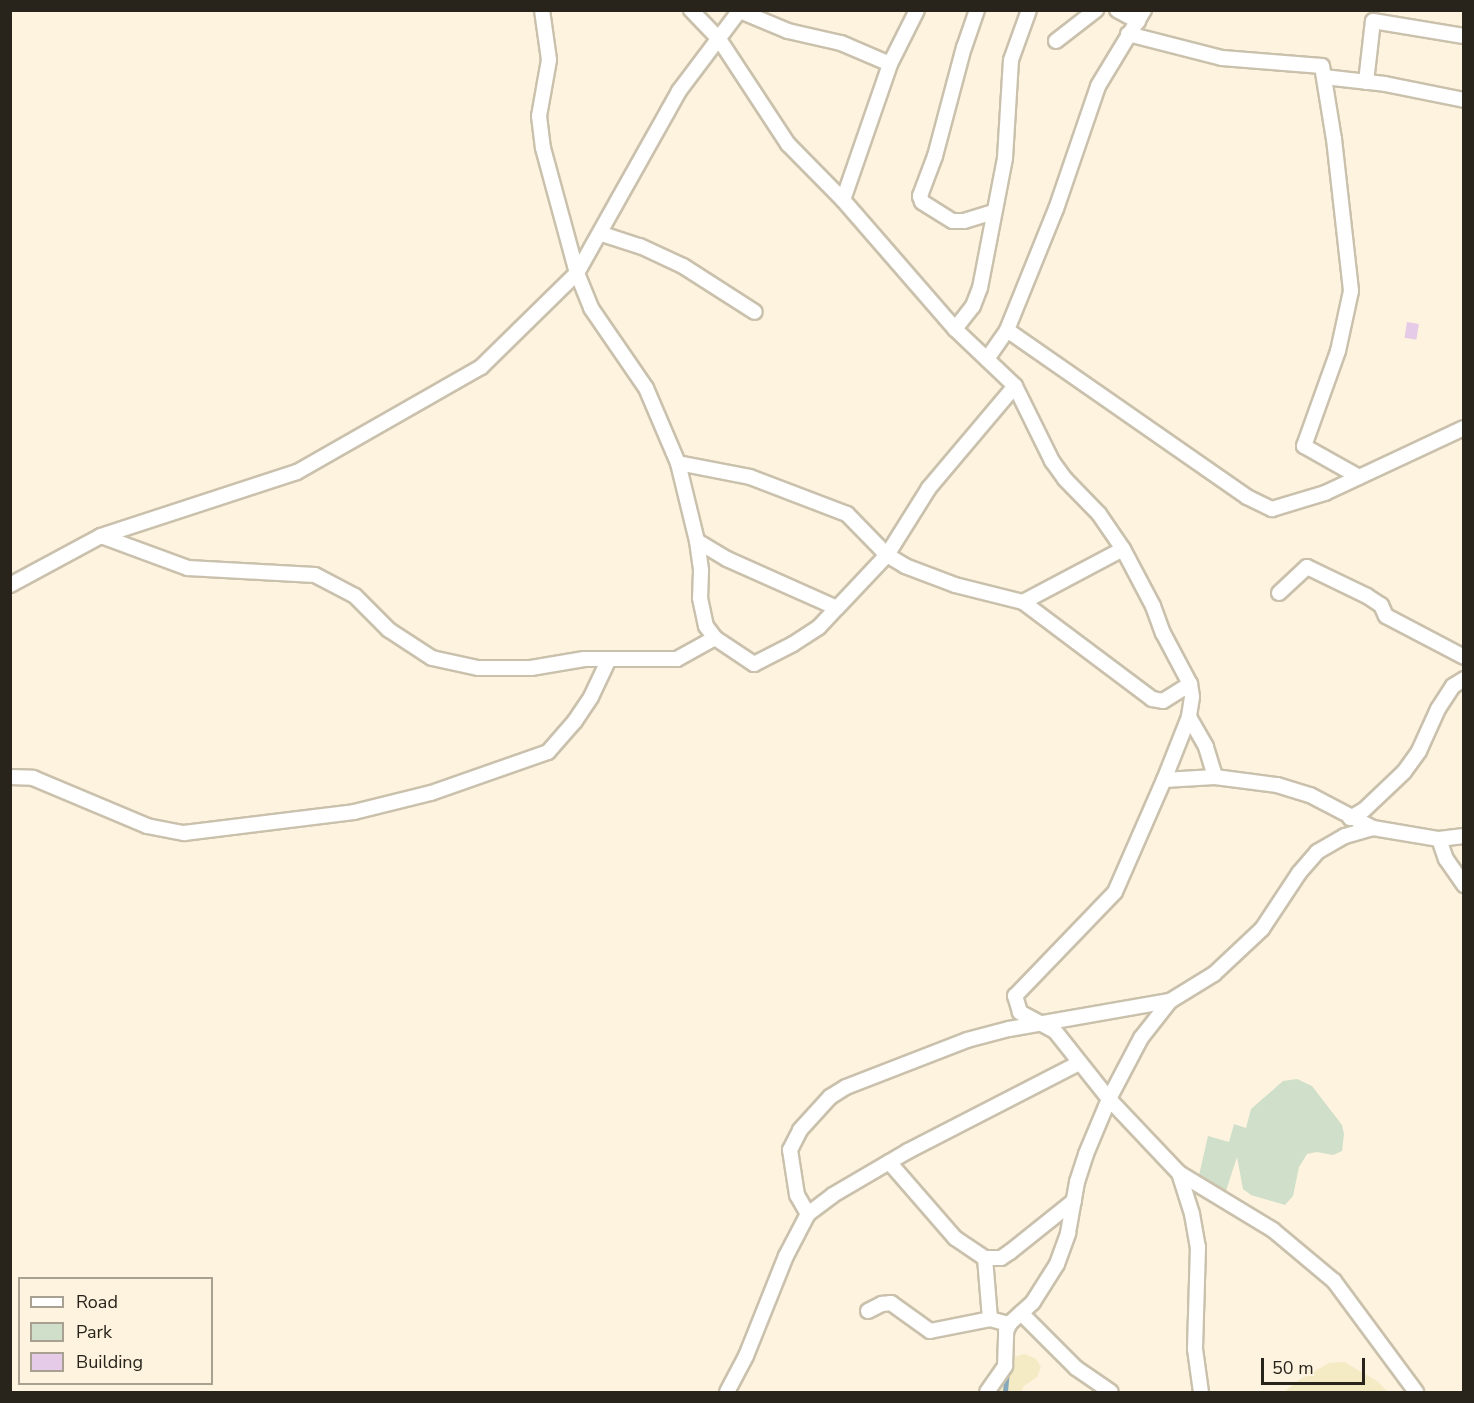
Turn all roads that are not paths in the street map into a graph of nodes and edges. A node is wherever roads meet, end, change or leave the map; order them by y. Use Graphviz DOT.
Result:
graph roads {
  1 [pos="542,10"];
  2 [pos="691,10"];
  3 [pos="917,10"];
  4 [pos="977,10"];
  5 [pos="1029,10"];
  6 [pos="1096,10"];
  7 [pos="1118,10"];
  8 [pos="740,11"];
  9 [pos="1141,16"];
  10 [pos="1374,16"];
  11 [pos="1128,34"];
  12 [pos="1464,36"];
  13 [pos="719,39"];
  14 [pos="1056,41"];
  15 [pos="890,64"];
  16 [pos="1324,77"];
  17 [pos="1366,82"];
  18 [pos="1464,100"];
  19 [pos="843,200"];
  20 [pos="993,212"];
  21 [pos="602,234"];
  22 [pos="577,273"];
  23 [pos="755,312"];
  24 [pos="955,329"];
  25 [pos="1007,330"];
  26 [pos="987,359"];
  27 [pos="1015,386"];
  28 [pos="1464,428"];
  29 [pos="678,463"];
  30 [pos="1359,477"];
  31 [pos="101,536"];
  32 [pos="697,541"];
  33 [pos="1123,549"];
  34 [pos="887,555"];
  35 [pos="10,585"];
  36 [pos="1279,593"];
  37 [pos="1023,602"];
  38 [pos="837,608"];
  39 [pos="715,638"];
  40 [pos="1464,657"];
  41 [pos="609,659"];
  42 [pos="1464,679"];
  43 [pos="1190,684"];
  44 [pos="1189,717"];
  45 [pos="10,777"];
  46 [pos="1215,777"];
  47 [pos="1164,780"];
  48 [pos="1350,818"];
  49 [pos="1373,828"];
  50 [pos="1464,837"];
  51 [pos="1439,839"];
  52 [pos="1464,885"];
  53 [pos="1170,1001"];
  54 [pos="1044,1023"];
  55 [pos="1080,1062"];
  56 [pos="1109,1099"];
  57 [pos="889,1162"];
  58 [pos="1179,1173"];
  59 [pos="1074,1201"];
  60 [pos="808,1214"];
  61 [pos="985,1258"];
  62 [pos="868,1311"];
  63 [pos="1021,1313"];
  64 [pos="990,1319"];
  65 [pos="1010,1324"];
  66 [pos="727,1392"];
  67 [pos="987,1392"];
  68 [pos="1111,1392"];
  69 [pos="1201,1392"];
  70 [pos="1416,1392"];
  1 -- 22 [label="street"];
  2 -- 13 [label="street"];
  3 -- 15 [label="street"];
  4 -- 20 [label="street"];
  5 -- 20 [label="street"];
  6 -- 14 [label="street"];
  7 -- 9 [label="street"];
  8 -- 13 [label="street"];
  8 -- 15 [label="street"];
  9 -- 11 [label="street"];
  10 -- 12 [label="street"];
  10 -- 17 [label="street"];
  11 -- 16 [label="street"];
  11 -- 25 [label="street"];
  13 -- 19 [label="street"];
  13 -- 21 [label="street"];
  15 -- 19 [label="street"];
  16 -- 17 [label="street"];
  16 -- 30 [label="street"];
  17 -- 18 [label="street"];
  19 -- 24 [label="street"];
  20 -- 24 [label="street"];
  21 -- 22 [label="street"];
  21 -- 23 [label="street"];
  22 -- 29 [label="street"];
  22 -- 31 [label="street"];
  24 -- 26 [label="street"];
  25 -- 26 [label="street"];
  25 -- 30 [label="street"];
  26 -- 27 [label="street"];
  27 -- 33 [label="street"];
  27 -- 34 [label="street"];
  28 -- 30 [label="street"];
  29 -- 32 [label="street"];
  29 -- 34 [label="street"];
  31 -- 35 [label="street"];
  31 -- 41 [label="street"];
  32 -- 38 [label="street"];
  32 -- 39 [label="street"];
  33 -- 37 [label="street"];
  33 -- 43 [label="street"];
  34 -- 37 [label="street"];
  34 -- 38 [label="street"];
  36 -- 40 [label="street"];
  37 -- 43 [label="street"];
  38 -- 39 [label="street"];
  39 -- 41 [label="street"];
  41 -- 45 [label="street"];
  42 -- 48 [label="street"];
  43 -- 44 [label="street"];
  44 -- 46 [label="street"];
  44 -- 47 [label="street"];
  46 -- 47 [label="street"];
  46 -- 48 [label="street"];
  47 -- 54 [label="street"];
  48 -- 49 [label="street"];
  49 -- 51 [label="street"];
  49 -- 53 [label="street"];
  50 -- 51 [label="street"];
  51 -- 52 [label="street"];
  53 -- 54 [label="street"];
  53 -- 56 [label="street"];
  54 -- 55 [label="street"];
  54 -- 60 [label="street"];
  55 -- 56 [label="street"];
  55 -- 57 [label="street"];
  56 -- 58 [label="street"];
  56 -- 59 [label="street"];
  57 -- 60 [label="street"];
  57 -- 61 [label="street"];
  58 -- 69 [label="street"];
  58 -- 70 [label="street"];
  59 -- 61 [label="street"];
  59 -- 63 [label="street"];
  60 -- 66 [label="street"];
  61 -- 64 [label="street"];
  62 -- 64 [label="street"];
  63 -- 65 [label="street"];
  63 -- 68 [label="street"];
  64 -- 65 [label="street"];
  65 -- 67 [label="street"];
}
